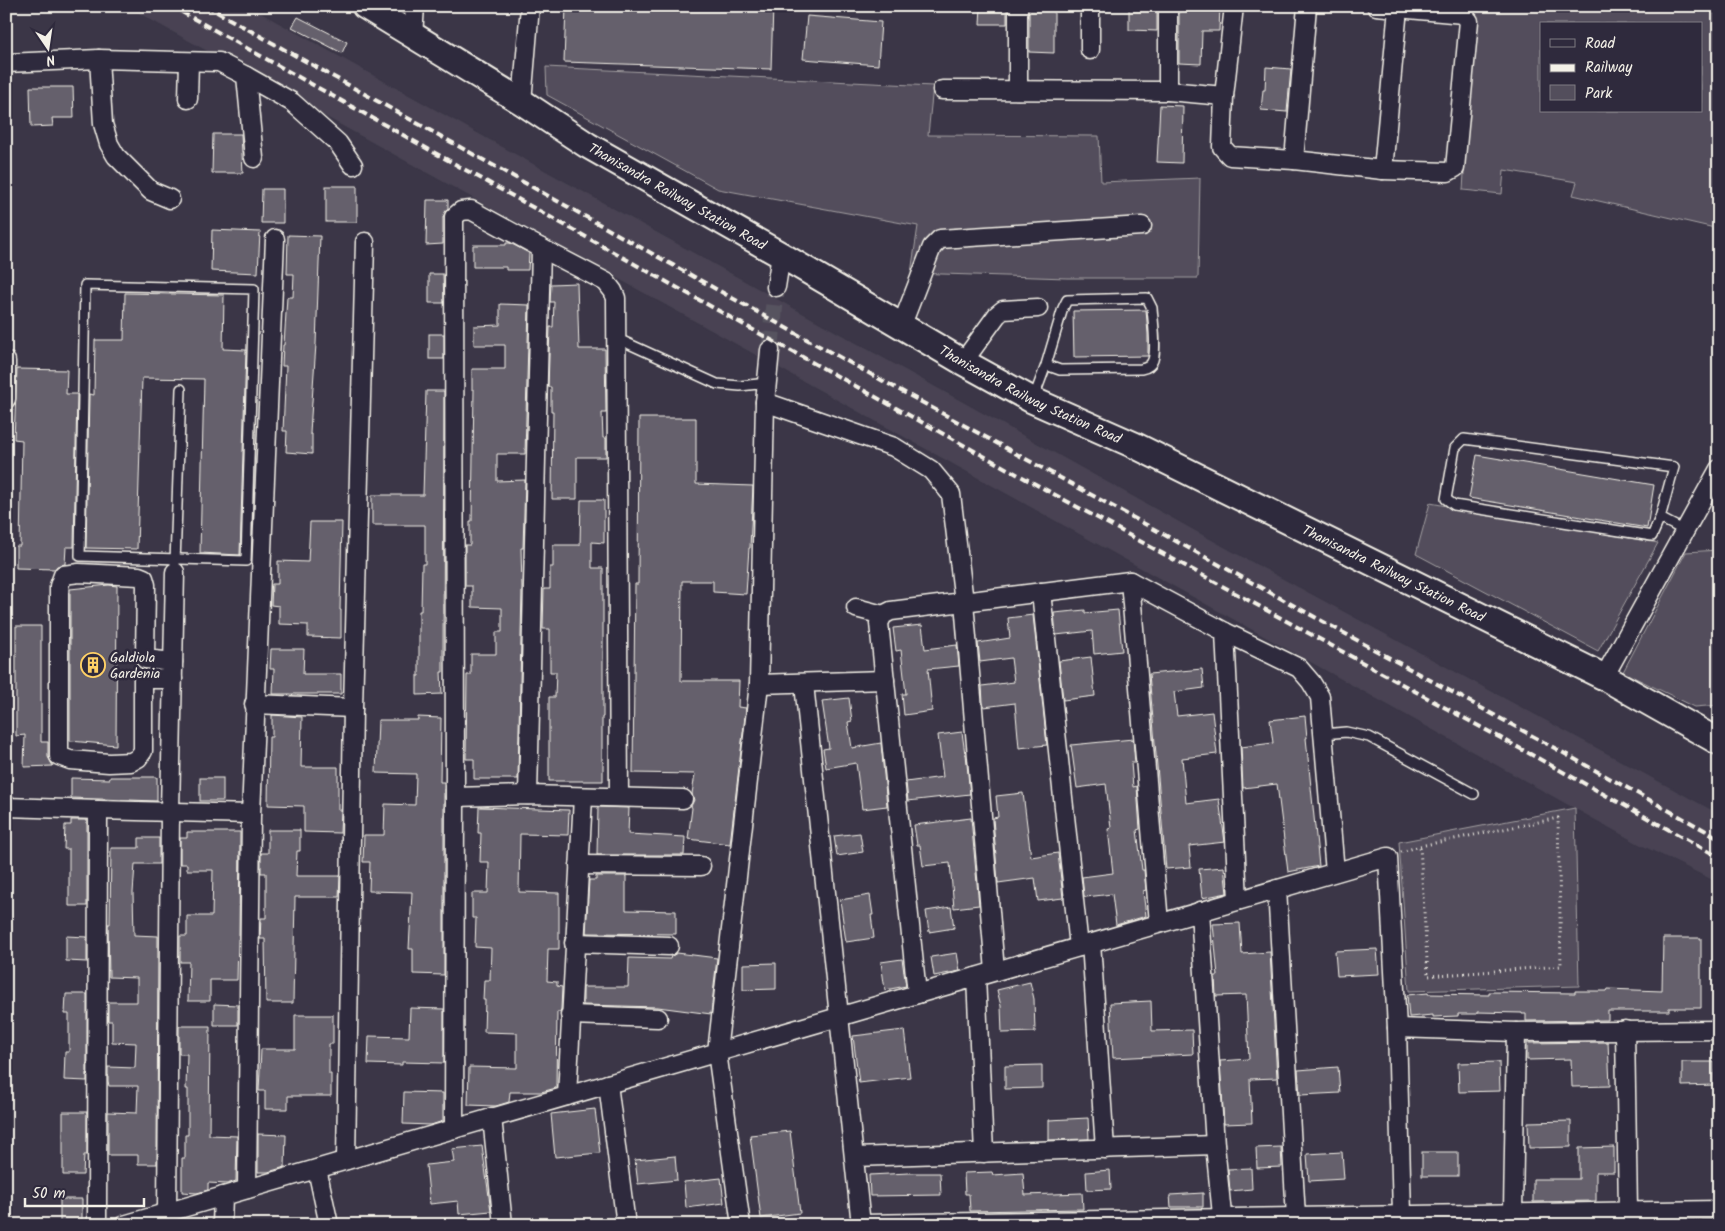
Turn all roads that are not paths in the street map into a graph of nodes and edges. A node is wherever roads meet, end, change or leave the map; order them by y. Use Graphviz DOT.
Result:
graph roads {
  1 [pos="365,6"];
  2 [pos="416,6"];
  3 [pos="530,6"];
  4 [pos="1018,6"];
  5 [pos="1090,6"];
  6 [pos="1168,6"];
  7 [pos="1234,6"];
  8 [pos="1307,6"];
  9 [pos="1376,6"];
  10 [pos="1398,8"];
  11 [pos="413,36"];
  12 [pos="1090,50"];
  13 [pos="99,59"];
  14 [pos="189,62"];
  15 [pos="6,63"];
  16 [pos="246,76"];
  17 [pos="942,90"];
  18 [pos="1018,90"];
  19 [pos="1168,91"];
  20 [pos="1224,96"];
  21 [pos="188,99"];
  22 [pos="522,102"];
  23 [pos="254,158"];
  24 [pos="1294,160"];
  25 [pos="354,165"];
  26 [pos="1384,170"];
  27 [pos="170,199"];
  28 [pos="1142,226"];
  29 [pos="275,239"];
  30 [pos="365,242"];
  31 [pos="541,248"];
  32 [pos="780,255"];
  33 [pos="776,287"];
  34 [pos="1038,308"];
  35 [pos="901,327"];
  36 [pos="616,338"];
  37 [pos="770,350"];
  38 [pos="6,361"];
  39 [pos="963,362"];
  40 [pos="1046,365"];
  41 [pos="767,383"];
  42 [pos="181,388"];
  43 [pos="6,399"];
  44 [pos="1032,400"];
  45 [pos="765,402"];
  46 [pos="1719,470"];
  47 [pos="1660,518"];
  48 [pos="1685,530"];
  49 [pos="175,565"];
  50 [pos="1130,581"];
  51 [pos="1041,592"];
  52 [pos="964,602"];
  53 [pos="856,608"];
  54 [pos="883,615"];
  55 [pos="1224,632"];
  56 [pos="173,671"];
  57 [pos="1604,677"];
  58 [pos="885,680"];
  59 [pos="759,684"];
  60 [pos="804,684"];
  61 [pos="254,704"];
  62 [pos="353,708"];
  63 [pos="1323,734"];
  64 [pos="1719,742"];
  65 [pos="1474,794"];
  66 [pos="528,795"];
  67 [pos="455,797"];
  68 [pos="582,797"];
  69 [pos="618,798"];
  70 [pos="683,799"];
  71 [pos="6,807"];
  72 [pos="98,810"];
  73 [pos="170,811"];
  74 [pos="250,814"];
  75 [pos="579,865"];
  76 [pos="701,866"];
  77 [pos="1336,872"];
  78 [pos="1277,889"];
  79 [pos="1238,900"];
  80 [pos="1200,911"];
  81 [pos="1159,923"];
  82 [pos="574,942"];
  83 [pos="1085,945"];
  84 [pos="669,946"];
  85 [pos="995,971"];
  86 [pos="976,976"];
  87 [pos="917,994"];
  88 [pos="570,1015"];
  89 [pos="838,1017"];
  90 [pos="658,1018"];
  91 [pos="1397,1028"];
  92 [pos="1625,1030"];
  93 [pos="1719,1030"];
  94 [pos="1516,1032"];
  95 [pos="717,1052"];
  96 [pos="608,1084"];
  97 [pos="567,1096"];
  98 [pos="492,1117"];
  99 [pos="454,1129"];
  100 [pos="1215,1145"];
  101 [pos="1105,1149"];
  102 [pos="984,1153"];
  103 [pos="855,1157"];
  104 [pos="346,1160"];
  105 [pos="317,1168"];
  106 [pos="247,1189"];
  107 [pos="222,1196"];
  108 [pos="1719,1210"];
  109 [pos="1513,1211"];
  110 [pos="1628,1211"];
  111 [pos="167,1212"];
  112 [pos="1402,1214"];
  113 [pos="1296,1217"];
  114 [pos="1682,1217"];
  115 [pos="1223,1221"];
  116 [pos="861,1224"];
  117 [pos="97,1225"];
  118 [pos="124,1225"];
  119 [pos="222,1225"];
  120 [pos="329,1225"];
  121 [pos="503,1225"];
  122 [pos="626,1225"];
  123 [pos="741,1225"];
  1 -- 11 [label="street, Thanisandra Railway Station Road"];
  2 -- 11 [label="street"];
  3 -- 22 [label="street"];
  4 -- 18 [label="street"];
  5 -- 12 [label="street"];
  6 -- 19 [label="street"];
  7 -- 20 [label="street"];
  8 -- 24 [label="street"];
  9 -- 10 [label="street"];
  10 -- 26 [label="street"];
  10 -- 26 [label="street"];
  11 -- 22 [label="street, Thanisandra Railway Station Road"];
  13 -- 14 [label="street"];
  13 -- 15 [label="street"];
  13 -- 27 [label="street"];
  14 -- 16 [label="street"];
  14 -- 21 [label="street"];
  16 -- 23 [label="street"];
  16 -- 25 [label="street"];
  17 -- 18 [label="street"];
  18 -- 19 [label="street"];
  19 -- 20 [label="street"];
  20 -- 24 [label="street"];
  22 -- 32 [label="street, Thanisandra Railway Station Road"];
  24 -- 26 [label="street"];
  28 -- 35 [label="street"];
  29 -- 61 [label="street"];
  30 -- 62 [label="street"];
  31 -- 36 [label="street"];
  31 -- 66 [label="street"];
  31 -- 67 [label="street"];
  32 -- 33 [label="street"];
  32 -- 35 [label="street, Thanisandra Railway Station Road"];
  34 -- 39 [label="street"];
  35 -- 39 [label="street, Thanisandra Railway Station Road"];
  36 -- 41 [label="lane"];
  36 -- 69 [label="street"];
  37 -- 41 [label="street"];
  38 -- 43 [label="street"];
  39 -- 44 [label="street, Thanisandra Railway Station Road"];
  40 -- 40 [label="lane"];
  40 -- 44 [label="lane"];
  41 -- 45 [label="street"];
  42 -- 49 [label="lane"];
  44 -- 57 [label="street, Thanisandra Railway Station Road"];
  45 -- 52 [label="street"];
  45 -- 59 [label="street"];
  46 -- 48 [label="street"];
  47 -- 47 [label="lane"];
  47 -- 48 [label="lane"];
  48 -- 57 [label="street"];
  49 -- 49 [label="lane"];
  49 -- 56 [label="street"];
  50 -- 51 [label="street"];
  50 -- 55 [label="street"];
  50 -- 81 [label="street"];
  51 -- 52 [label="street"];
  51 -- 83 [label="street"];
  52 -- 54 [label="street"];
  52 -- 85 [label="street"];
  53 -- 54 [label="street"];
  54 -- 58 [label="street"];
  55 -- 63 [label="street"];
  55 -- 79 [label="street"];
  56 -- 56 [label="street"];
  56 -- 73 [label="street"];
  57 -- 64 [label="street, Thanisandra Railway Station Road"];
  58 -- 60 [label="street"];
  58 -- 87 [label="street"];
  59 -- 60 [label="street"];
  59 -- 95 [label="street"];
  60 -- 89 [label="street"];
  61 -- 62 [label="street"];
  61 -- 74 [label="street"];
  62 -- 104 [label="street"];
  63 -- 65 [label="lane"];
  63 -- 77 [label="street"];
  66 -- 67 [label="street"];
  66 -- 68 [label="street"];
  67 -- 99 [label="street"];
  68 -- 69 [label="street"];
  68 -- 75 [label="street"];
  69 -- 70 [label="street"];
  71 -- 72 [label="street"];
  72 -- 73 [label="street"];
  72 -- 117 [label="street"];
  73 -- 74 [label="street"];
  73 -- 111 [label="street"];
  74 -- 106 [label="street"];
  75 -- 76 [label="street"];
  75 -- 82 [label="street"];
  77 -- 78 [label="street"];
  77 -- 91 [label="street"];
  78 -- 79 [label="street"];
  78 -- 113 [label="street"];
  79 -- 80 [label="street"];
  80 -- 81 [label="street"];
  80 -- 100 [label="street"];
  81 -- 83 [label="street"];
  82 -- 84 [label="street"];
  82 -- 88 [label="street"];
  83 -- 85 [label="street"];
  83 -- 101 [label="street"];
  85 -- 86 [label="street"];
  86 -- 87 [label="street"];
  86 -- 102 [label="street"];
  87 -- 89 [label="street"];
  88 -- 90 [label="street"];
  88 -- 97 [label="street"];
  89 -- 95 [label="street"];
  89 -- 103 [label="street"];
  91 -- 94 [label="street"];
  91 -- 112 [label="street"];
  92 -- 93 [label="street"];
  92 -- 94 [label="street"];
  92 -- 110 [label="street"];
  94 -- 109 [label="street"];
  95 -- 96 [label="street"];
  95 -- 123 [label="street"];
  96 -- 97 [label="street"];
  96 -- 122 [label="street"];
  97 -- 98 [label="street"];
  98 -- 99 [label="street"];
  98 -- 121 [label="street"];
  99 -- 104 [label="street"];
  100 -- 101 [label="street"];
  100 -- 115 [label="street"];
  101 -- 102 [label="street"];
  102 -- 103 [label="street"];
  103 -- 116 [label="street"];
  104 -- 105 [label="street"];
  105 -- 106 [label="street"];
  105 -- 120 [label="street"];
  106 -- 107 [label="street"];
  107 -- 111 [label="street"];
  107 -- 119 [label="street"];
  108 -- 114 [label="street"];
  109 -- 110 [label="street"];
  109 -- 112 [label="street"];
  110 -- 114 [label="street"];
  111 -- 118 [label="street"];
  112 -- 113 [label="street"];
  113 -- 115 [label="street"];
  115 -- 116 [label="street"];
}
